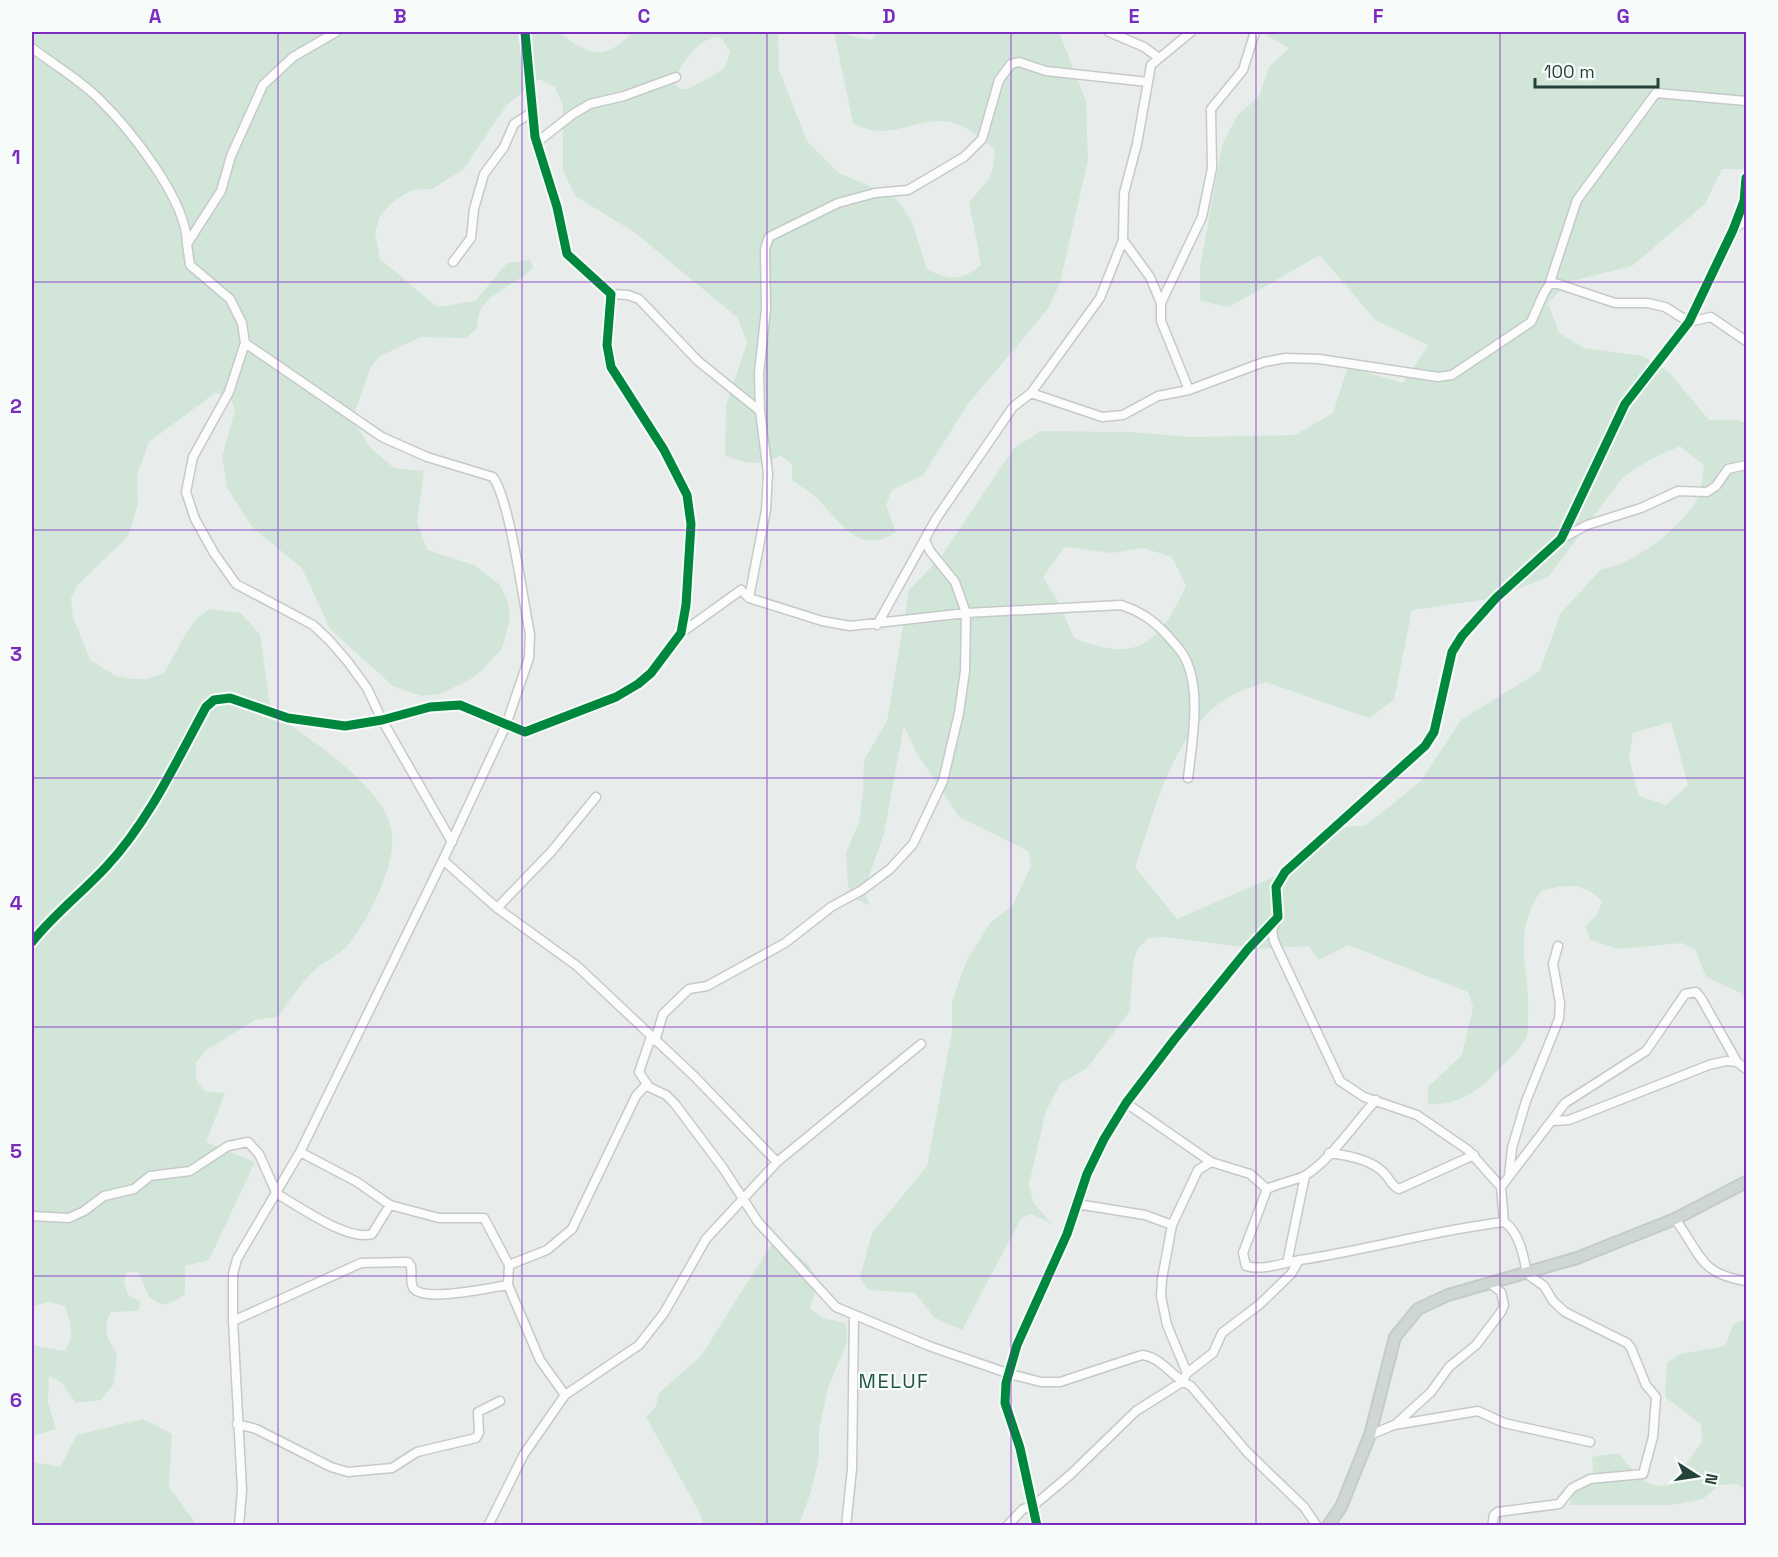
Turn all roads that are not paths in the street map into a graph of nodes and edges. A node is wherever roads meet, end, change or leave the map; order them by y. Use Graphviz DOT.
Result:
graph roads {
  1 [pos="336,32"];
  2 [pos="525,32"];
  3 [pos="1109,32"];
  4 [pos="1191,32"];
  5 [pos="1255,32"];
  6 [pos="32,48"];
  7 [pos="1159,58"];
  8 [pos="676,77"];
  9 [pos="1148,82"];
  10 [pos="1746,101"];
  11 [pos="532,112"];
  12 [pos="536,143"];
  13 [pos="1746,178"];
  14 [pos="1745,205"];
  15 [pos="1746,220"];
  16 [pos="1733,230"];
  17 [pos="1123,240"];
  18 [pos="187,244"];
  19 [pos="453,262"];
  20 [pos="1549,285"];
  21 [pos="611,294"];
  22 [pos="1161,303"];
  23 [pos="1689,322"];
  24 [pos="1746,341"];
  25 [pos="245,343"];
  26 [pos="1189,390"];
  27 [pos="1031,393"];
  28 [pos="760,411"];
  29 [pos="1746,465"];
  30 [pos="1561,539"];
  31 [pos="925,540"];
  32 [pos="749,598"];
  33 [pos="966,613"];
  34 [pos="876,625"];
  35 [pos="681,633"];
  36 [pos="382,720"];
  37 [pos="506,725"];
  38 [pos="1188,778"];
  39 [pos="596,797"];
  40 [pos="452,842"];
  41 [pos="443,860"];
  42 [pos="497,908"];
  43 [pos="1278,917"];
  44 [pos="32,942"];
  45 [pos="1558,946"];
  46 [pos="653,1039"];
  47 [pos="921,1044"];
  48 [pos="1737,1062"];
  49 [pos="1746,1069"];
  50 [pos="647,1084"];
  51 [pos="1376,1100"];
  52 [pos="1126,1103"];
  53 [pos="1553,1121"];
  54 [pos="300,1152"];
  55 [pos="1329,1153"];
  56 [pos="1474,1155"];
  57 [pos="777,1162"];
  58 [pos="1211,1162"];
  59 [pos="1305,1176"];
  60 [pos="1509,1176"];
  61 [pos="1746,1182"];
  62 [pos="1501,1187"];
  63 [pos="1267,1189"];
  64 [pos="277,1193"];
  65 [pos="742,1200"];
  66 [pos="1077,1204"];
  67 [pos="390,1205"];
  68 [pos="32,1216"];
  69 [pos="1675,1219"];
  70 [pos="1504,1222"];
  71 [pos="1172,1225"];
  72 [pos="1299,1260"];
  73 [pos="1287,1263"];
  74 [pos="509,1265"];
  75 [pos="1527,1274"];
  76 [pos="1746,1281"];
  77 [pos="1491,1284"];
  78 [pos="508,1285"];
  79 [pos="854,1315"];
  80 [pos="233,1321"];
  81 [pos="1187,1373"];
  82 [pos="1010,1374"];
  83 [pos="1182,1382"];
  84 [pos="565,1395"];
  85 [pos="500,1401"];
  86 [pos="237,1424"];
  87 [pos="1394,1425"];
  88 [pos="1370,1434"];
  89 [pos="1590,1442"];
  90 [pos="1033,1506"];
  91 [pos="239,1526"];
  92 [pos="488,1526"];
  93 [pos="846,1526"];
  94 [pos="1007,1526"];
  95 [pos="1037,1526"];
  96 [pos="1317,1526"];
  97 [pos="1328,1526"];
  98 [pos="1492,1526"];
  1 -- 18 [label="street"];
  2 -- 11 [label="street"];
  3 -- 7 [label="street"];
  4 -- 7 [label="street"];
  5 -- 22 [label="street"];
  6 -- 18 [label="street"];
  7 -- 9 [label="street"];
  8 -- 12 [label="street"];
  9 -- 17 [label="street"];
  9 -- 28 [label="street"];
  10 -- 20 [label="street"];
  11 -- 12 [label="street"];
  11 -- 19 [label="street"];
  12 -- 21 [label="street"];
  13 -- 14 [label="street"];
  14 -- 16 [label="street"];
  15 -- 16 [label="street"];
  16 -- 23 [label="street"];
  17 -- 22 [label="street"];
  17 -- 27 [label="street"];
  18 -- 25 [label="street"];
  20 -- 23 [label="street"];
  20 -- 26 [label="street"];
  21 -- 28 [label="street"];
  21 -- 35 [label="street"];
  22 -- 26 [label="street"];
  23 -- 24 [label="street"];
  23 -- 30 [label="street"];
  25 -- 36 [label="street"];
  25 -- 37 [label="street"];
  26 -- 27 [label="street"];
  27 -- 31 [label="street"];
  28 -- 32 [label="street"];
  29 -- 30 [label="street"];
  30 -- 43 [label="street"];
  31 -- 33 [label="street"];
  31 -- 34 [label="street"];
  32 -- 34 [label="street"];
  32 -- 35 [label="street"];
  33 -- 34 [label="street"];
  33 -- 38 [label="street"];
  33 -- 46 [label="street"];
  35 -- 37 [label="street"];
  36 -- 37 [label="street"];
  36 -- 40 [label="street"];
  36 -- 44 [label="street"];
  37 -- 40 [label="street"];
  39 -- 42 [label="street"];
  40 -- 41 [label="street"];
  41 -- 42 [label="street"];
  41 -- 54 [label="street"];
  42 -- 46 [label="street"];
  43 -- 51 [label="street"];
  43 -- 52 [label="street"];
  45 -- 60 [label="street"];
  46 -- 50 [label="street"];
  46 -- 57 [label="street"];
  47 -- 57 [label="street"];
  48 -- 49 [label="street"];
  48 -- 53 [label="street"];
  48 -- 53 [label="street"];
  50 -- 65 [label="street"];
  50 -- 74 [label="street"];
  51 -- 55 [label="street"];
  51 -- 56 [label="street"];
  52 -- 58 [label="street"];
  52 -- 66 [label="street"];
  53 -- 60 [label="street"];
  54 -- 64 [label="street"];
  54 -- 67 [label="street"];
  55 -- 56 [label="street"];
  55 -- 59 [label="street"];
  56 -- 62 [label="street"];
  57 -- 65 [label="street"];
  58 -- 63 [label="street"];
  58 -- 71 [label="street"];
  59 -- 63 [label="street"];
  59 -- 73 [label="street"];
  60 -- 62 [label="street"];
  61 -- 69 [label="main road"];
  62 -- 70 [label="street"];
  63 -- 73 [label="street"];
  64 -- 67 [label="street"];
  64 -- 68 [label="street"];
  64 -- 80 [label="street"];
  65 -- 79 [label="street"];
  65 -- 84 [label="street"];
  66 -- 71 [label="street"];
  66 -- 82 [label="street"];
  67 -- 74 [label="street"];
  69 -- 75 [label="main road"];
  69 -- 76 [label="street"];
  70 -- 72 [label="street"];
  70 -- 75 [label="street"];
  71 -- 81 [label="street"];
  72 -- 73 [label="street"];
  72 -- 81 [label="street"];
  74 -- 78 [label="street"];
  75 -- 77 [label="main road"];
  75 -- 98 [label="street"];
  77 -- 87 [label="street"];
  77 -- 88 [label="main road"];
  78 -- 80 [label="street"];
  78 -- 84 [label="street"];
  79 -- 82 [label="street"];
  79 -- 93 [label="street"];
  80 -- 86 [label="street"];
  81 -- 83 [label="street"];
  82 -- 83 [label="street"];
  82 -- 90 [label="street"];
  83 -- 90 [label="street"];
  83 -- 96 [label="street"];
  84 -- 92 [label="street"];
  85 -- 86 [label="street"];
  86 -- 91 [label="street"];
  87 -- 88 [label="street"];
  87 -- 89 [label="street"];
  88 -- 97 [label="main road"];
  90 -- 94 [label="street"];
  90 -- 95 [label="street"];
}
